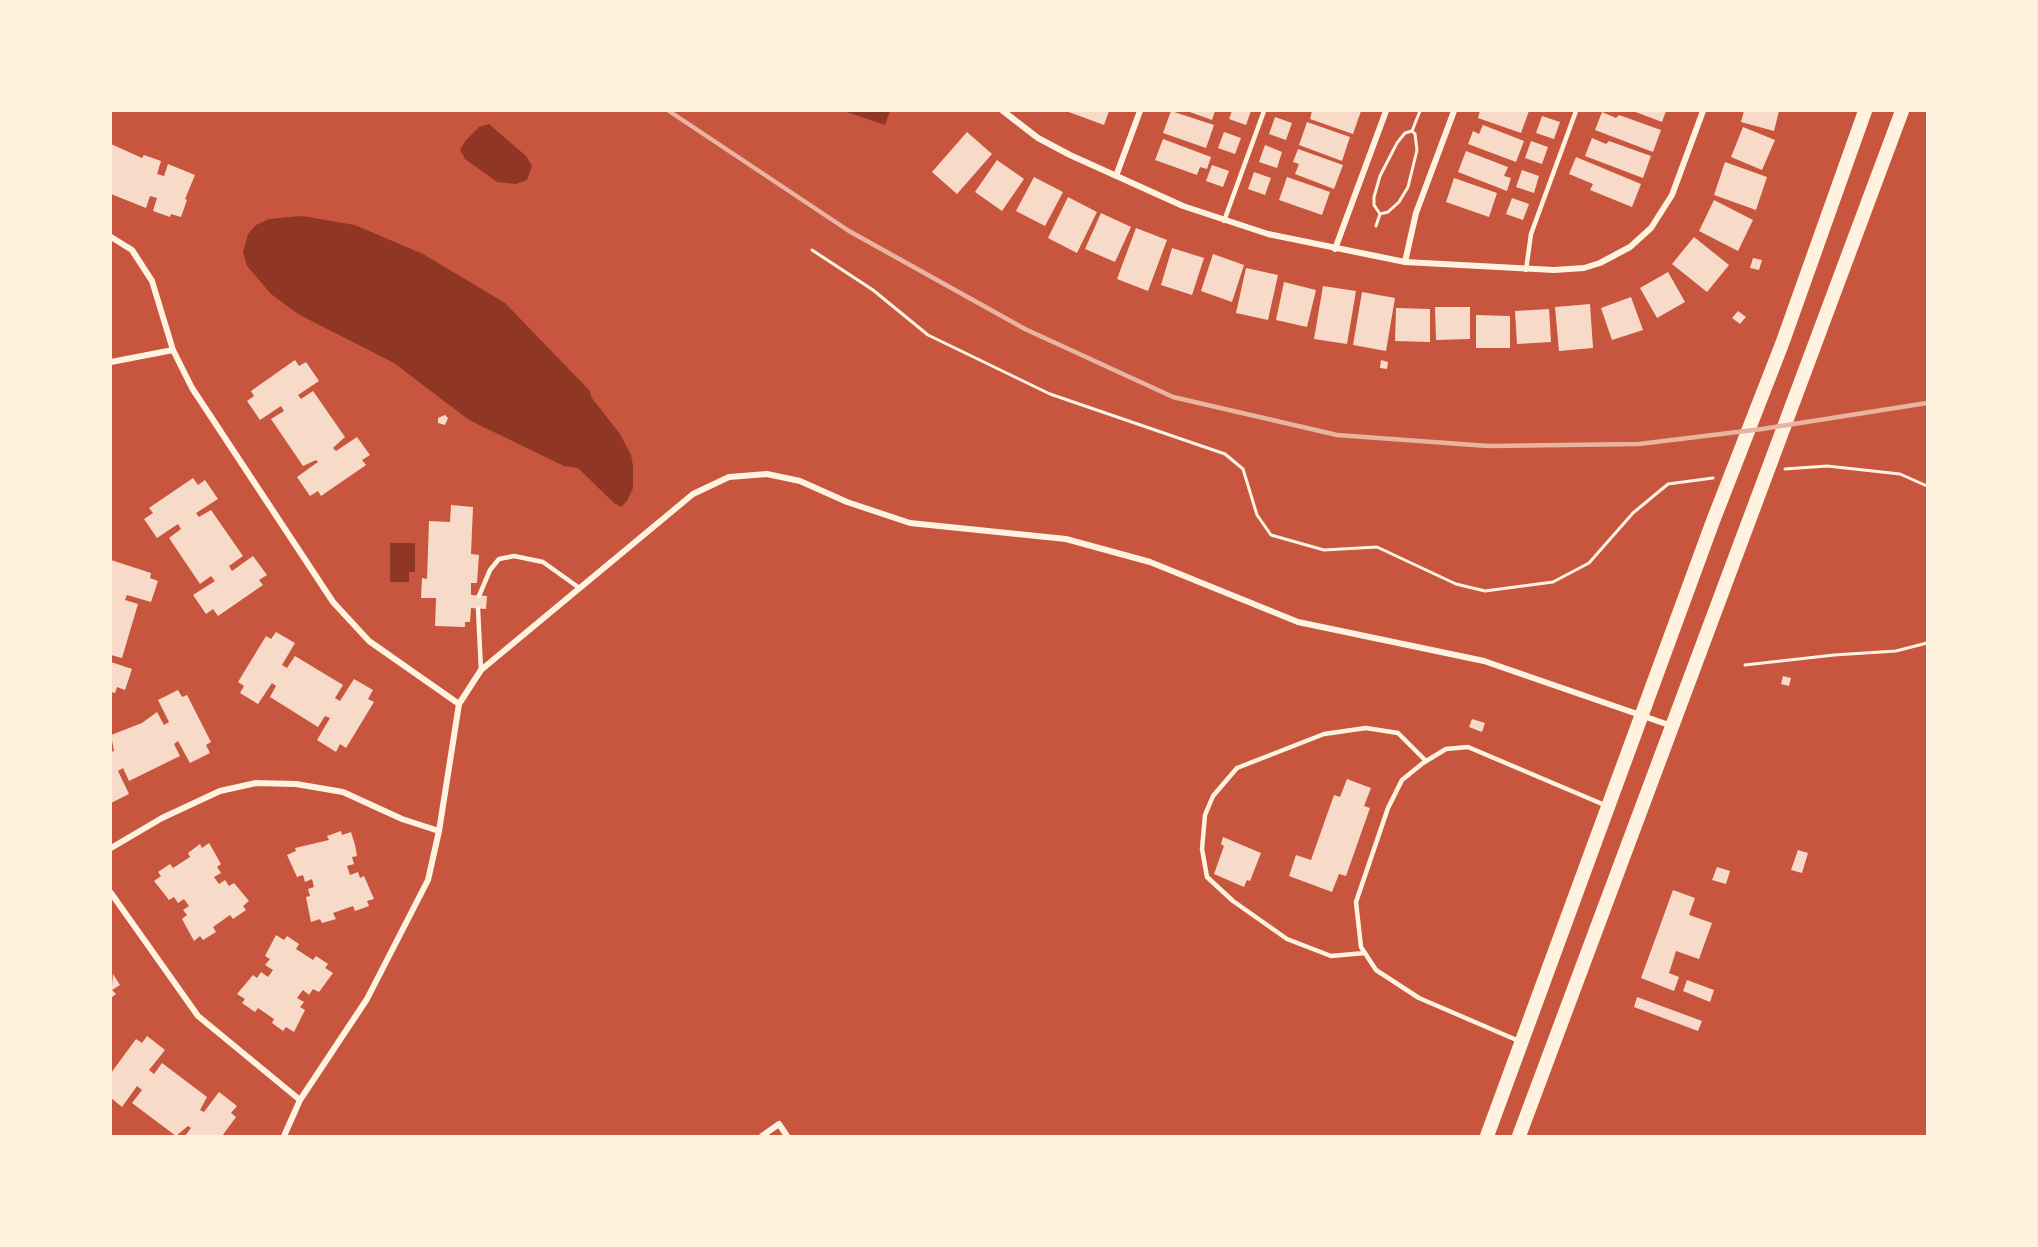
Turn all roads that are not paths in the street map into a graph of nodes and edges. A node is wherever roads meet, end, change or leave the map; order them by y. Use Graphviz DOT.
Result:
graph roads {
  1 [pos="1140,111"];
  2 [pos="1264,111"];
  3 [pos="1386,111"];
  4 [pos="1454,111"];
  5 [pos="1576,111"];
  6 [pos="1703,111"];
  7 [pos="1865,111"];
  8 [pos="1902,111"];
  9 [pos="1006,112"];
  10 [pos="1116,176"];
  11 [pos="1224,222"];
  12 [pos="111,237"];
  13 [pos="1335,249"];
  14 [pos="1405,262"];
  15 [pos="1526,270"];
  16 [pos="173,350"];
  17 [pos="111,362"];
  18 [pos="578,587"];
  19 [pos="479,596"];
  20 [pos="478,609"];
  21 [pos="481,670"];
  22 [pos="459,704"];
  23 [pos="1642,716"];
  24 [pos="1672,726"];
  25 [pos="1426,761"];
  26 [pos="1609,807"];
  27 [pos="439,831"];
  28 [pos="111,848"];
  29 [pos="111,893"];
  30 [pos="1365,953"];
  31 [pos="1522,1042"];
  32 [pos="300,1100"];
  33 [pos="284,1136"];
  34 [pos="762,1136"];
  35 [pos="787,1136"];
  36 [pos="1486,1136"];
  37 [pos="1519,1136"];
  1 -- 10 [label="street"];
  2 -- 11 [label="lane"];
  3 -- 13 [label="street"];
  4 -- 14 [label="street"];
  5 -- 15 [label="lane"];
  6 -- 15 [label="street"];
  7 -- 23 [label="main road"];
  8 -- 24 [label="main road"];
  9 -- 10 [label="street"];
  10 -- 11 [label="street"];
  11 -- 13 [label="street"];
  12 -- 16 [label="street"];
  13 -- 14 [label="street"];
  14 -- 15 [label="street"];
  16 -- 17 [label="street"];
  16 -- 22 [label="street"];
  18 -- 19 [label="lane"];
  18 -- 21 [label="street"];
  18 -- 23 [label="street"];
  20 -- 21 [label="lane"];
  21 -- 22 [label="street"];
  22 -- 27 [label="street"];
  23 -- 24 [label="street"];
  23 -- 26 [label="main road"];
  24 -- 37 [label="main road"];
  25 -- 26 [label="lane"];
  25 -- 30 [label="lane"];
  25 -- 30 [label="lane"];
  26 -- 31 [label="main road"];
  27 -- 28 [label="street"];
  27 -- 32 [label="street"];
  29 -- 32 [label="street"];
  30 -- 31 [label="lane"];
  31 -- 36 [label="main road"];
  32 -- 33 [label="street"];
  34 -- 35 [label="street"];
}
